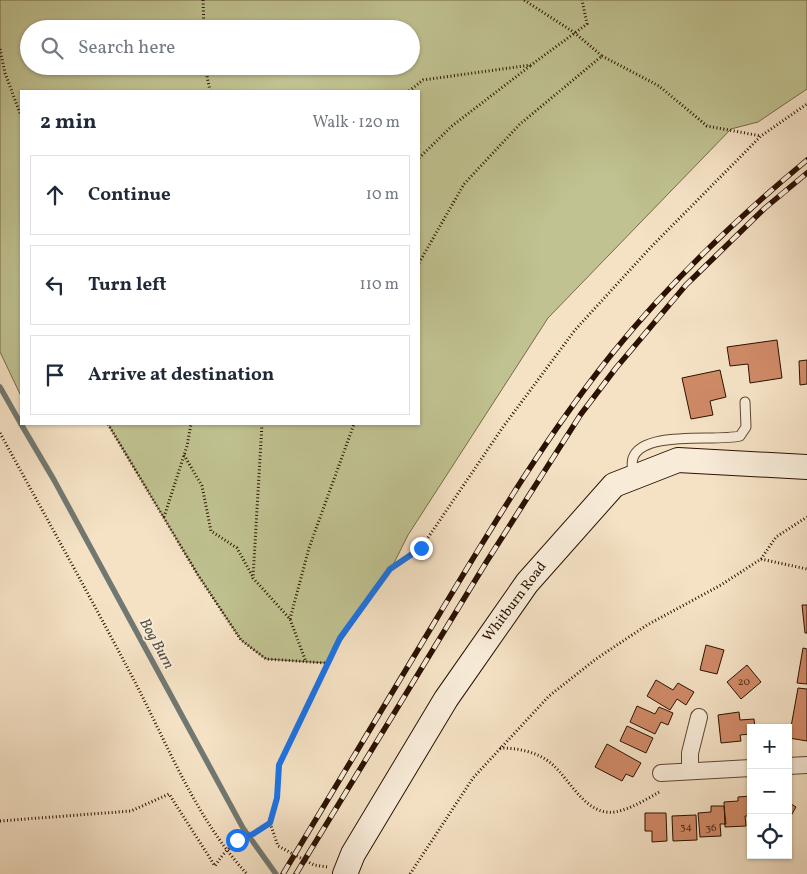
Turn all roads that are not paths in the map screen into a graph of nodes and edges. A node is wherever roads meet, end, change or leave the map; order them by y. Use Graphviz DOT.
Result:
graph roads {
  1 [pos="745,402"];
  2 [pos="807,467"];
  3 [pos="634,477"];
  4 [pos="699,717"];
  5 [pos="807,765"];
  6 [pos="792,766"];
  7 [pos="747,768"];
  8 [pos="690,771"];
  9 [pos="661,773"];
  10 [pos="346,871"];
  1 -- 3 [label="lane"];
  2 -- 3 [label="main road, Whitburn Road"];
  3 -- 10 [label="main road, Whitburn Road"];
  4 -- 8 [label="street"];
  5 -- 6 [label="street"];
  7 -- 8 [label="street"];
  8 -- 9 [label="street"];
}
